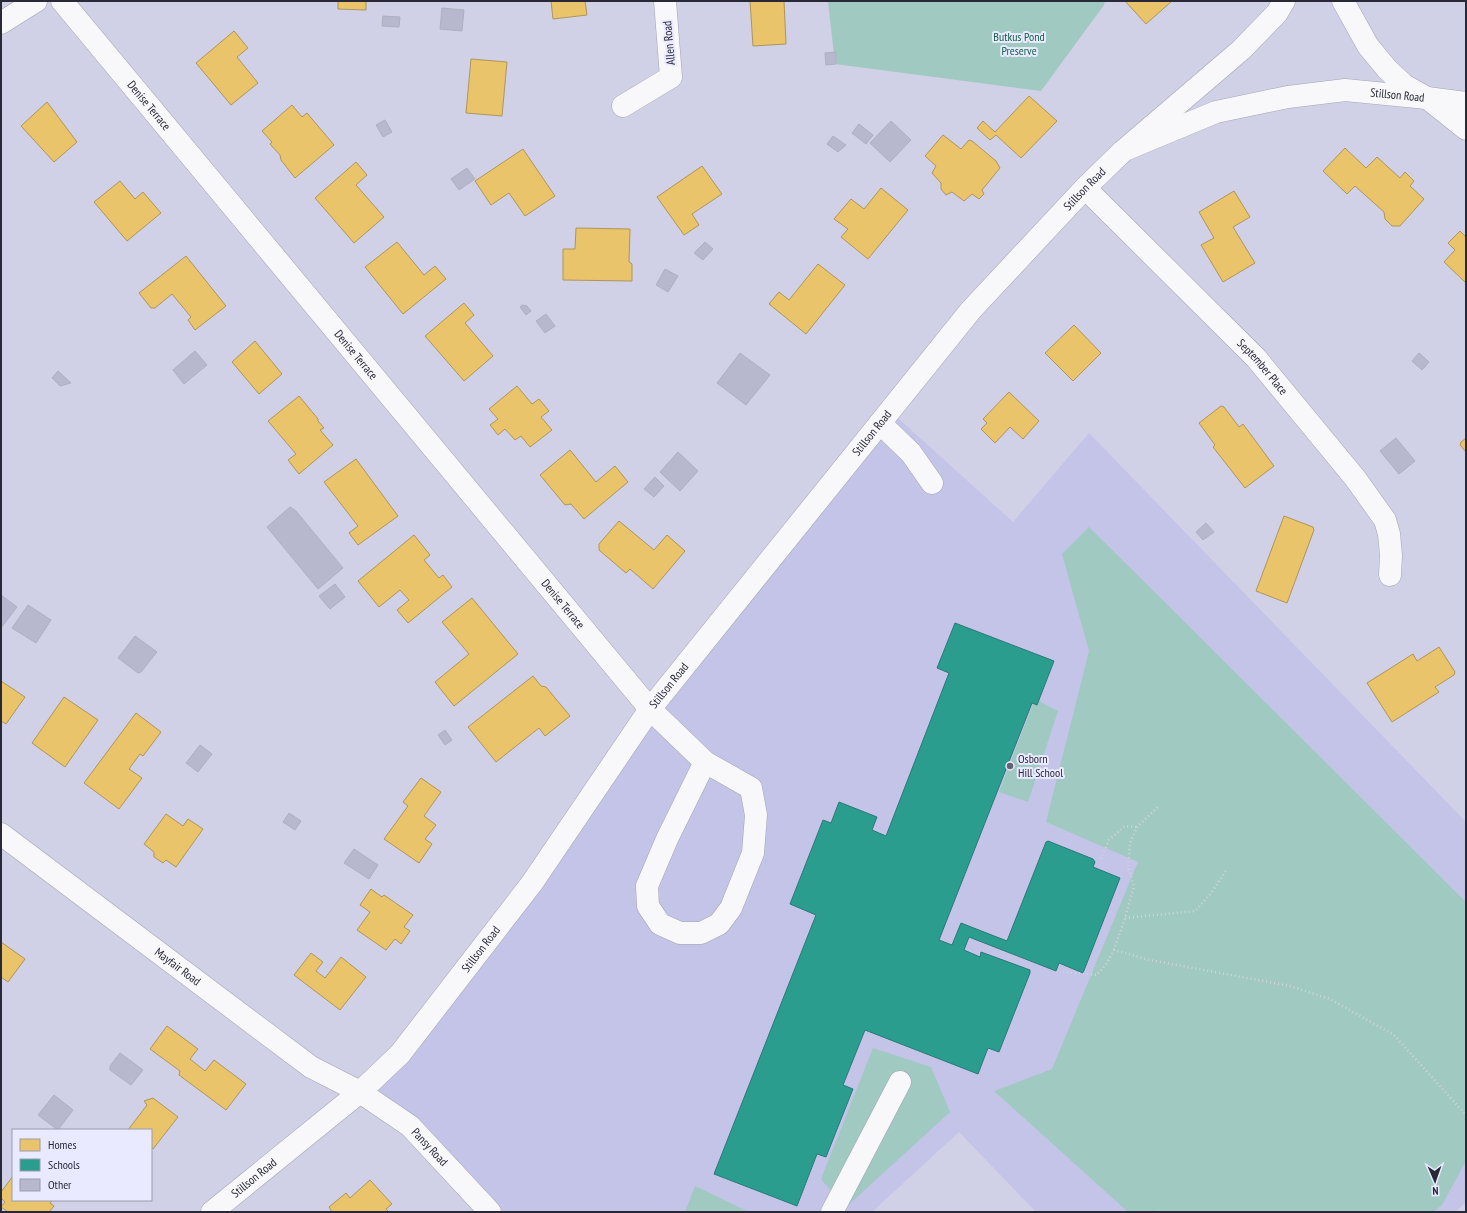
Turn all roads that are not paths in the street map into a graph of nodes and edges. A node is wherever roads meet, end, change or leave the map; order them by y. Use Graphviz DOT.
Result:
graph roads {
  1 [pos="36,1"];
  2 [pos="62,1"];
  3 [pos="665,1"];
  4 [pos="1284,1"];
  5 [pos="1343,1"];
  6 [pos="1,23"];
  7 [pos="1427,98"];
  8 [pos="1466,103"];
  9 [pos="624,106"];
  10 [pos="1466,129"];
  11 [pos="1123,151"];
  12 [pos="1085,188"];
  13 [pos="880,423"];
  14 [pos="932,483"];
  15 [pos="1390,575"];
  16 [pos="650,709"];
  17 [pos="705,762"];
  18 [pos="1,834"];
  19 [pos="900,1082"];
  20 [pos="360,1092"];
  21 [pos="212,1212"];
  22 [pos="490,1212"];
  23 [pos="832,1212"];
  1 -- 6 [label="street"];
  2 -- 16 [label="street, Denise Terrace"];
  3 -- 9 [label="street, Allen Road"];
  4 -- 11 [label="street, Stillson Road"];
  5 -- 7 [label="street"];
  7 -- 8 [label="street, Stillson Road"];
  7 -- 10 [label="street"];
  7 -- 11 [label="street, Stillson Road"];
  11 -- 12 [label="street, Stillson Road"];
  12 -- 13 [label="street, Stillson Road"];
  12 -- 15 [label="street, September Place"];
  13 -- 14 [label="street"];
  13 -- 16 [label="street, Stillson Road"];
  16 -- 17 [label="street, Denise Terrace"];
  16 -- 20 [label="street, Stillson Road"];
  17 -- 17 [label="street, Denise Terrace"];
  18 -- 20 [label="street, Mayfair Road"];
  19 -- 23 [label="street"];
  20 -- 21 [label="street, Stillson Road"];
  20 -- 22 [label="street, Pansy Road"];
}
